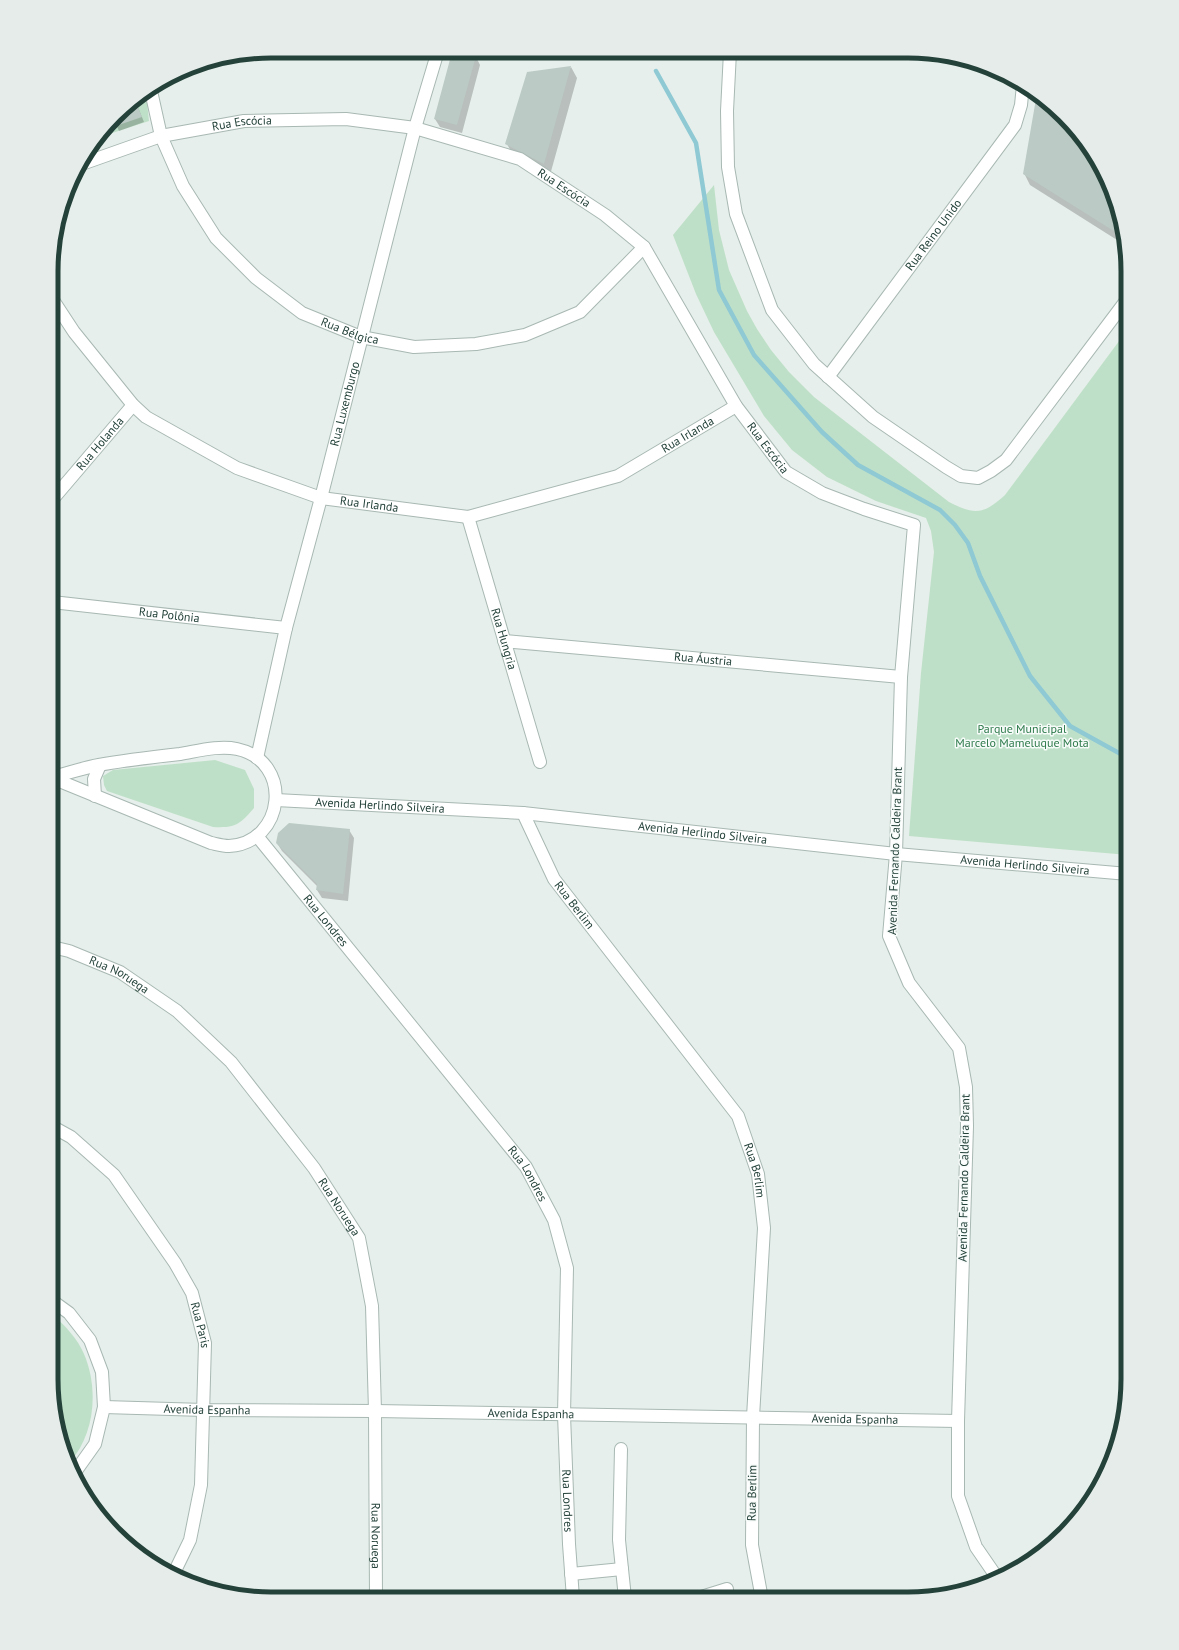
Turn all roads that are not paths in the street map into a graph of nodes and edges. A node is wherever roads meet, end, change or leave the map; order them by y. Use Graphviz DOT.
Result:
graph roads {
  1 [pos="436,58"];
  2 [pos="730,58"];
  3 [pos="1023,91"];
  4 [pos="152,94"];
  5 [pos="415,128"];
  6 [pos="161,136"];
  7 [pos="87,162"];
  8 [pos="644,247"];
  9 [pos="1121,307"];
  10 [pos="58,308"];
  11 [pos="361,337"];
  12 [pos="828,377"];
  13 [pos="133,405"];
  14 [pos="736,406"];
  15 [pos="58,493"];
  16 [pos="321,498"];
  17 [pos="468,517"];
  18 [pos="914,525"];
  19 [pos="58,603"];
  20 [pos="286,628"];
  21 [pos="504,641"];
  22 [pos="901,677"];
  23 [pos="258,758"];
  24 [pos="540,762"];
  25 [pos="100,765"];
  26 [pos="58,776"];
  27 [pos="58,780"];
  28 [pos="95,796"];
  29 [pos="276,800"];
  30 [pos="523,812"];
  31 [pos="257,836"];
  32 [pos="896,854"];
  33 [pos="1121,873"];
  34 [pos="58,948"];
  35 [pos="58,1130"];
  36 [pos="58,1305"];
  37 [pos="104,1407"];
  38 [pos="204,1410"];
  39 [pos="375,1411"];
  40 [pos="564,1415"];
  41 [pos="753,1417"];
  42 [pos="958,1421"];
  43 [pos="621,1449"];
  44 [pos="78,1468"];
  45 [pos="622,1568"];
  46 [pos="176,1569"];
  47 [pos="571,1574"];
  48 [pos="994,1574"];
  49 [pos="727,1589"];
  50 [pos="376,1592"];
  51 [pos="572,1592"];
  52 [pos="624,1592"];
  53 [pos="717,1592"];
  54 [pos="761,1592"];
  1 -- 5 [label="street, Rua Luxemburgo"];
  2 -- 12 [label="street"];
  3 -- 12 [label="street, Rua Reino Unido"];
  4 -- 6 [label="street, Rua Bélgica"];
  5 -- 6 [label="street, Rua Escócia"];
  5 -- 8 [label="street, Rua Escócia"];
  5 -- 11 [label="street, Rua Luxemburgo"];
  6 -- 7 [label="street, Rua Escócia"];
  6 -- 11 [label="street, Rua Bélgica"];
  8 -- 11 [label="street, Rua Bélgica"];
  8 -- 14 [label="street, Rua Escócia"];
  9 -- 12 [label="street"];
  10 -- 13 [label="street, Rua Irlanda"];
  11 -- 16 [label="street, Rua Luxemburgo"];
  13 -- 15 [label="street, Rua Holanda"];
  13 -- 16 [label="street, Rua Irlanda"];
  14 -- 17 [label="street, Rua Irlanda"];
  14 -- 18 [label="street, Rua Escócia"];
  16 -- 17 [label="street, Rua Irlanda"];
  16 -- 20 [label="street, Rua Luxemburgo"];
  17 -- 21 [label="street, Rua Hungria"];
  18 -- 22 [label="street, Avenida Fernando Caldeira Brant"];
  19 -- 20 [label="street, Rua Polônia"];
  20 -- 23 [label="street, Rua Luxemburgo"];
  21 -- 22 [label="street, Rua Áustria"];
  21 -- 24 [label="street, Rua Hungria"];
  22 -- 32 [label="street, Avenida Fernando Caldeira Brant"];
  23 -- 25 [label="street"];
  23 -- 29 [label="street"];
  25 -- 26 [label="street"];
  25 -- 28 [label="street"];
  27 -- 28 [label="street"];
  28 -- 31 [label="street"];
  29 -- 30 [label="street, Avenida Herlindo Silveira"];
  29 -- 31 [label="street"];
  30 -- 32 [label="street, Avenida Herlindo Silveira"];
  30 -- 41 [label="street, Rua Berlim"];
  31 -- 40 [label="street, Rua Londres"];
  32 -- 33 [label="street, Avenida Herlindo Silveira"];
  32 -- 42 [label="street, Avenida Fernando Caldeira Brant"];
  34 -- 39 [label="street, Rua Noruega"];
  35 -- 38 [label="street, Rua Paris"];
  36 -- 37 [label="street"];
  37 -- 38 [label="street, Avenida Espanha"];
  37 -- 44 [label="street"];
  38 -- 39 [label="street, Avenida Espanha"];
  38 -- 46 [label="street, Rua Paris"];
  39 -- 40 [label="street, Avenida Espanha"];
  39 -- 50 [label="street, Rua Noruega"];
  40 -- 41 [label="street, Avenida Espanha"];
  40 -- 47 [label="street, Rua Londres"];
  41 -- 42 [label="street, Avenida Espanha"];
  41 -- 54 [label="street, Rua Berlim"];
  42 -- 48 [label="street, Avenida Fernando Caldeira Brant"];
  43 -- 45 [label="street"];
  45 -- 47 [label="street"];
  45 -- 52 [label="street"];
  47 -- 51 [label="street, Rua Londres"];
  49 -- 53 [label="street"];
}
